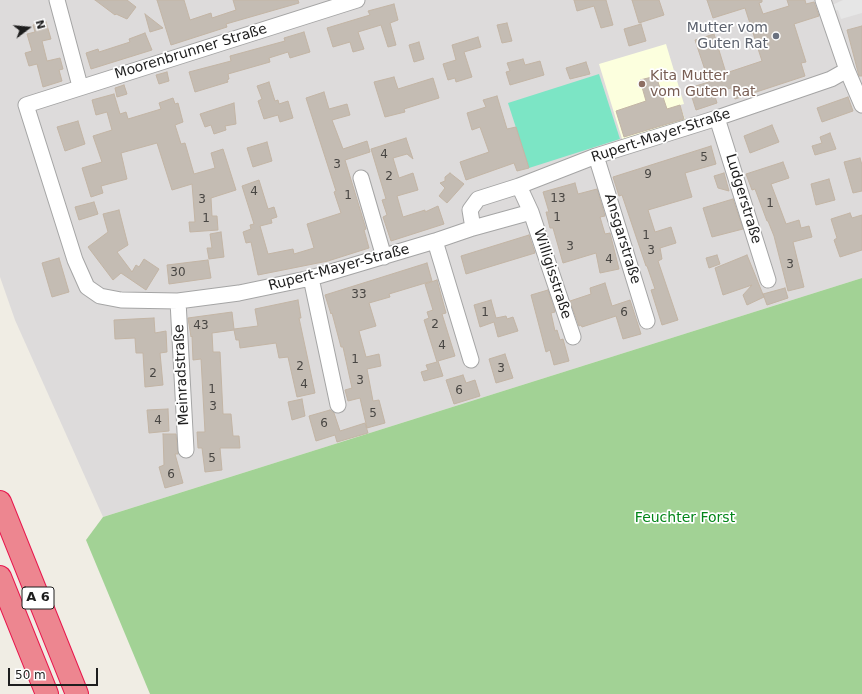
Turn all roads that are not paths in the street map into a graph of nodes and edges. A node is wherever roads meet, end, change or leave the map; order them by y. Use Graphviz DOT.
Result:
graph roads {
  1 [pos="57,0"];
  2 [pos="357,0"];
  3 [pos="824,0"];
  4 [pos="847,70"];
  5 [pos="80,86"];
  6 [pos="26,105"];
  7 [pos="862,105"];
  8 [pos="717,118"];
  9 [pos="596,156"];
  10 [pos="361,178"];
  11 [pos="520,186"];
  12 [pos="531,212"];
  13 [pos="473,228"];
  14 [pos="435,241"];
  15 [pos="384,257"];
  16 [pos="311,278"];
  17 [pos="768,280"];
  18 [pos="178,301"];
  19 [pos="647,321"];
  20 [pos="573,337"];
  21 [pos="471,360"];
  22 [pos="338,405"];
  23 [pos="186,450"];
  24 [pos="0,502"];
  25 [pos="0,577"];
  26 [pos="47,694"];
  27 [pos="77,694"];
  1 -- 5 [label="street"];
  2 -- 5 [label="street, Moorenbrunner Straße"];
  3 -- 4 [label="street"];
  4 -- 7 [label="street"];
  4 -- 8 [label="street, Rupert-Mayer-Straße"];
  5 -- 6 [label="street, Moorenbrunner Straße"];
  6 -- 18 [label="street, Rupert-Mayer-Straße"];
  8 -- 9 [label="street, Rupert-Mayer-Straße"];
  8 -- 17 [label="street, Ludgerstraße"];
  9 -- 11 [label="street, Rupert-Mayer-Straße"];
  9 -- 19 [label="street, Ansgarstraße"];
  10 -- 15 [label="street"];
  11 -- 12 [label="street"];
  11 -- 13 [label="street, Rupert-Mayer-Straße"];
  12 -- 13 [label="street, Rupert-Mayer-Straße"];
  12 -- 20 [label="street, Willigisstraße"];
  13 -- 14 [label="street, Rupert-Mayer-Straße"];
  14 -- 15 [label="street, Rupert-Mayer-Straße"];
  14 -- 21 [label="street"];
  15 -- 16 [label="street, Rupert-Mayer-Straße"];
  16 -- 18 [label="street, Rupert-Mayer-Straße"];
  16 -- 22 [label="street"];
  18 -- 23 [label="street, Meinradstraße"];
  24 -- 27 [label="highway, A 6"];
  25 -- 26 [label="highway, A 6"];
}
